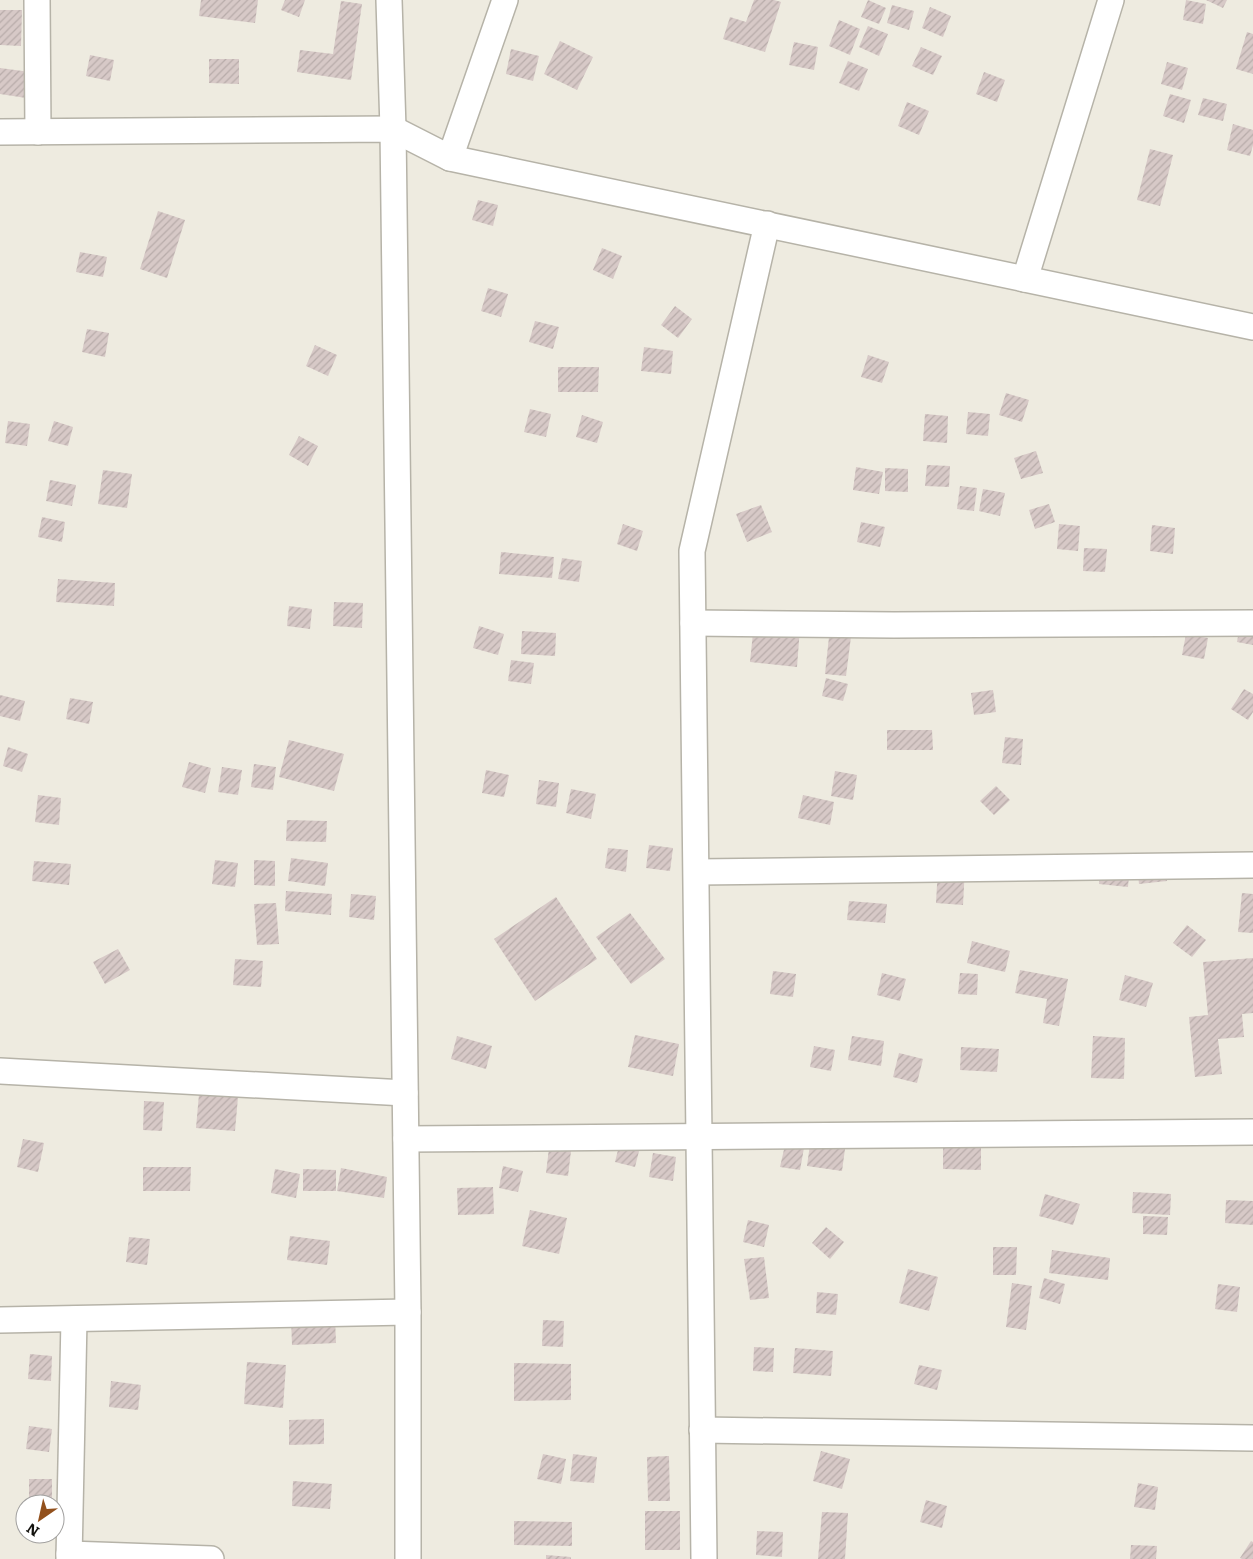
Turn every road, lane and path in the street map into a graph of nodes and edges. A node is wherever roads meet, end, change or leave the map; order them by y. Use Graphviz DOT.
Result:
graph roads {
  1 [pos="37,0"];
  2 [pos="389,0"];
  3 [pos="505,0"];
  4 [pos="1111,0"];
  5 [pos="393,129"];
  6 [pos="0,132"];
  7 [pos="38,132"];
  8 [pos="450,158"];
  9 [pos="767,224"];
  10 [pos="1025,279"];
  11 [pos="1253,327"];
  12 [pos="693,623"];
  13 [pos="1253,623"];
  14 [pos="1253,865"];
  15 [pos="697,872"];
  16 [pos="0,1071"];
  17 [pos="405,1093"];
  18 [pos="1253,1132"];
  19 [pos="700,1137"];
  20 [pos="406,1139"];
  21 [pos="408,1312"];
  22 [pos="74,1319"];
  23 [pos="0,1320"];
  24 [pos="702,1430"];
  25 [pos="1253,1438"];
  26 [pos="69,1556"];
  27 [pos="211,1559"];
  28 [pos="408,1559"];
  29 [pos="704,1559"];
  1 -- 7 [label="street"];
  2 -- 5 [label="street"];
  3 -- 8 [label="street"];
  4 -- 10 [label="street"];
  5 -- 7 [label="street"];
  5 -- 8 [label="street"];
  5 -- 17 [label="street"];
  6 -- 7 [label="street"];
  8 -- 9 [label="street"];
  9 -- 10 [label="street"];
  9 -- 12 [label="street"];
  10 -- 11 [label="street"];
  12 -- 13 [label="street"];
  12 -- 15 [label="street"];
  14 -- 15 [label="street"];
  15 -- 19 [label="street"];
  16 -- 17 [label="street"];
  17 -- 20 [label="street"];
  18 -- 19 [label="street"];
  19 -- 20 [label="street"];
  19 -- 24 [label="street"];
  20 -- 21 [label="street"];
  21 -- 22 [label="street"];
  21 -- 28 [label="street"];
  22 -- 23 [label="street"];
  22 -- 26 [label="street"];
  24 -- 25 [label="street"];
  24 -- 29 [label="street"];
  26 -- 27 [label="street"];
}
